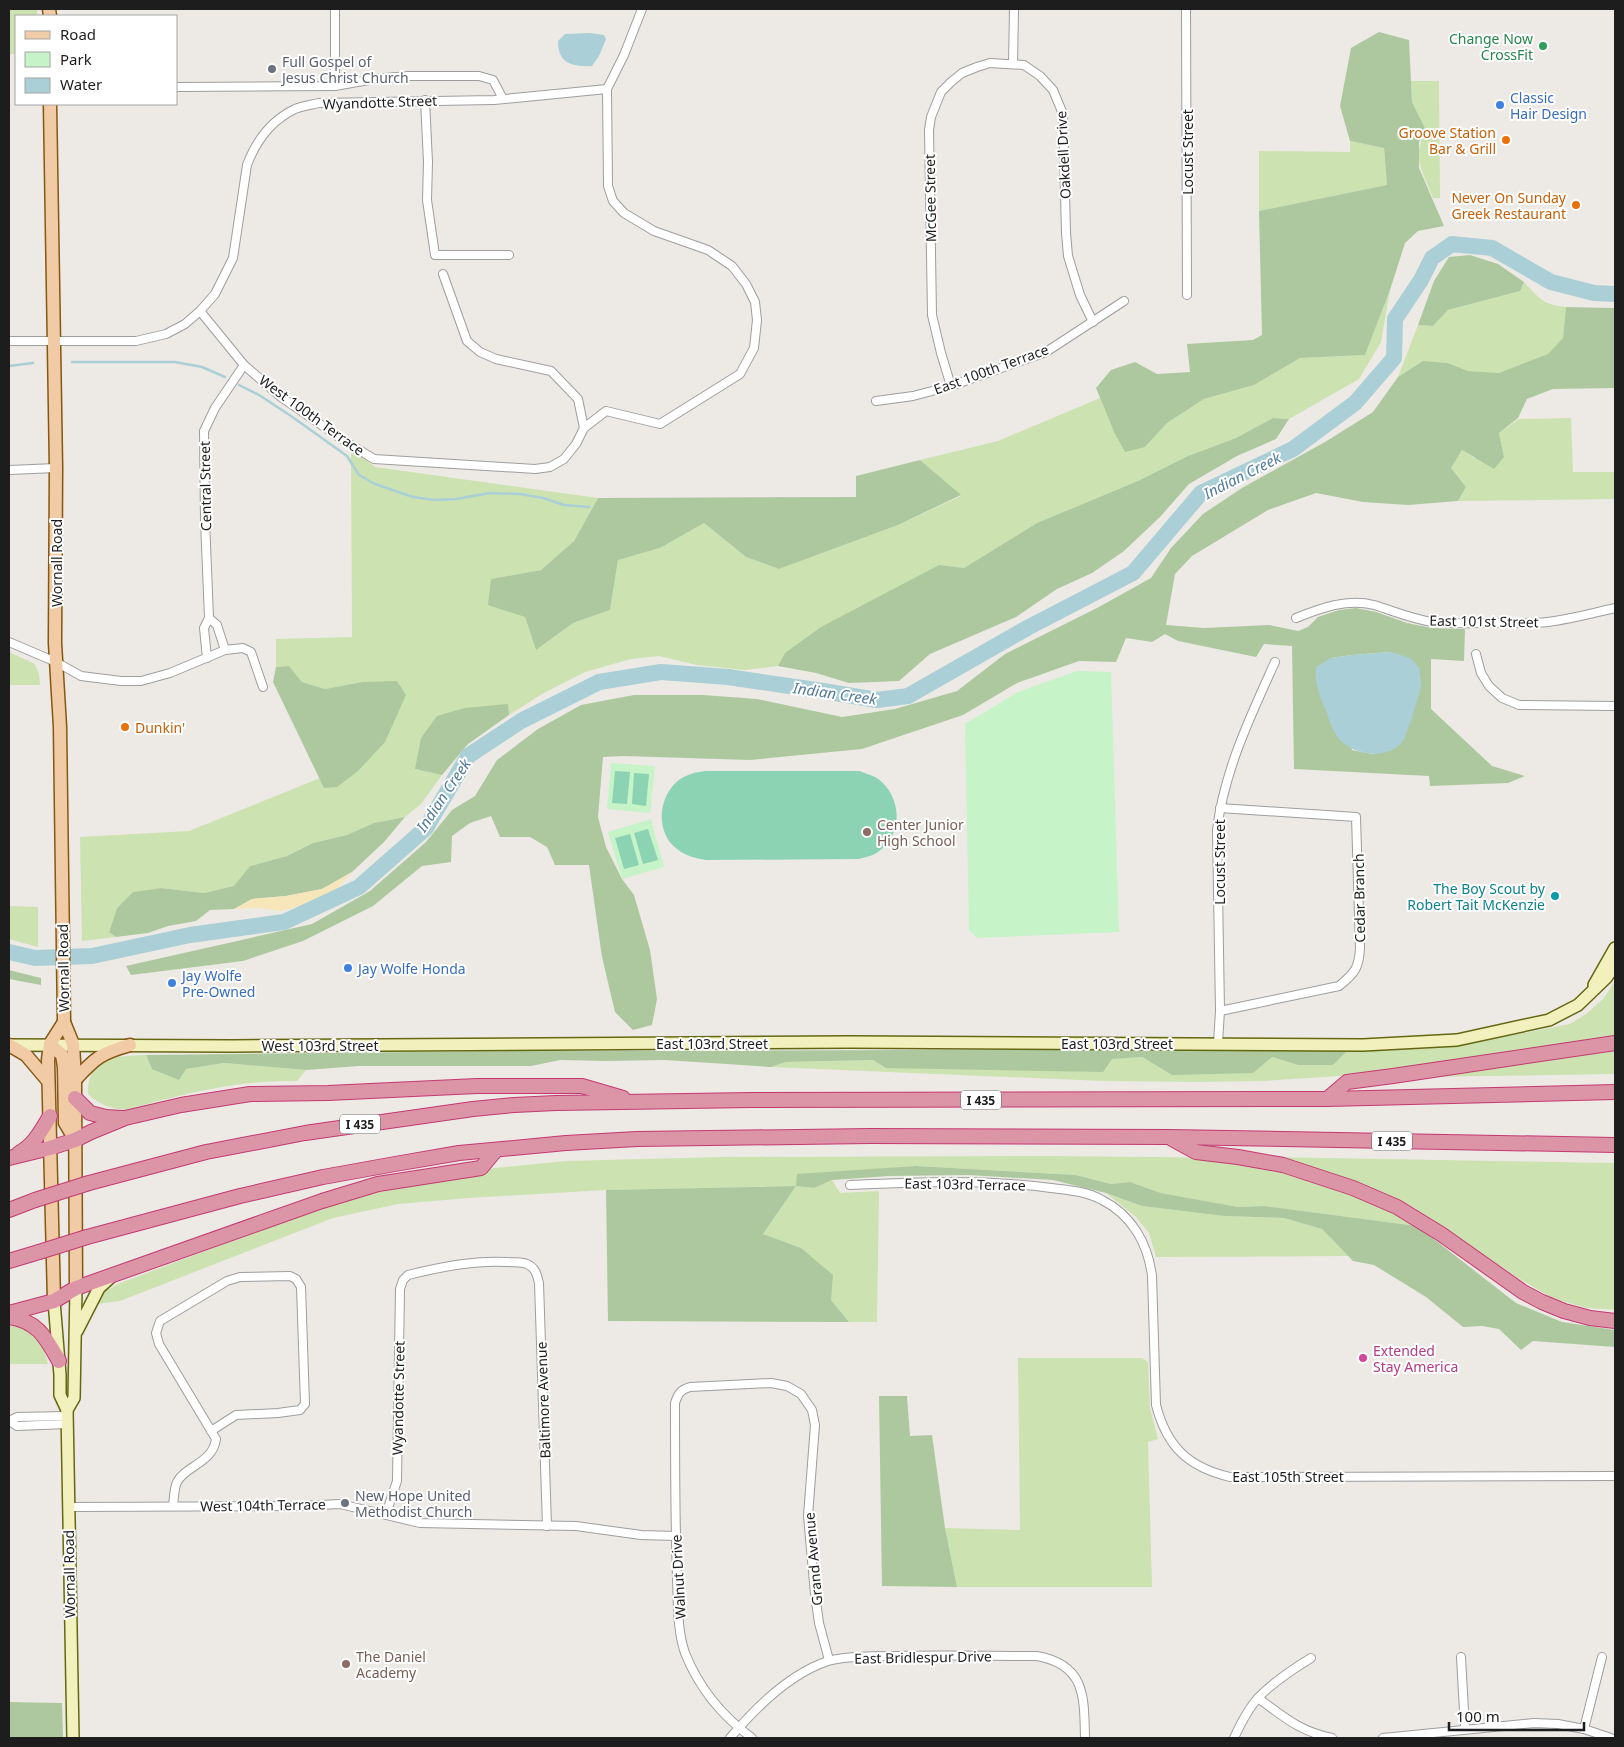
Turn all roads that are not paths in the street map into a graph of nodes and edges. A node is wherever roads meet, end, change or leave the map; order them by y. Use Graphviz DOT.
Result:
graph roads {
  1 [pos="335,9"];
  2 [pos="642,9"];
  3 [pos="1014,9"];
  4 [pos="1186,9"];
  5 [pos="1014,64"];
  6 [pos="336,86"];
  7 [pos="178,87"];
  8 [pos="607,90"];
  9 [pos="503,99"];
  10 [pos="425,100"];
  11 [pos="50,105"];
  12 [pos="509,255"];
  13 [pos="443,274"];
  14 [pos="1188,295"];
  15 [pos="1124,301"];
  16 [pos="200,312"];
  17 [pos="1093,322"];
  18 [pos="53,340"];
  19 [pos="9,341"];
  20 [pos="244,365"];
  21 [pos="951,386"];
  22 [pos="876,401"];
  23 [pos="584,428"];
  24 [pos="56,468"];
  25 [pos="9,470"];
  26 [pos="1615,608"];
  27 [pos="209,618"];
  28 [pos="1296,618"];
  29 [pos="9,642"];
  30 [pos="225,650"];
  31 [pos="1476,654"];
  32 [pos="207,658"];
  33 [pos="56,662"];
  34 [pos="1275,662"];
  35 [pos="263,687"];
  36 [pos="1615,706"];
  37 [pos="1220,808"];
  38 [pos="1615,948"];
  39 [pos="1615,965"];
  40 [pos="1592,991"];
  41 [pos="1220,1011"];
  42 [pos="64,1022"];
  43 [pos="631,1043"];
  44 [pos="1218,1043"];
  45 [pos="1615,1043"];
  46 [pos="50,1044"];
  47 [pos="73,1044"];
  48 [pos="9,1045"];
  49 [pos="130,1045"];
  50 [pos="75,1080"];
  51 [pos="48,1081"];
  52 [pos="1615,1092"];
  53 [pos="75,1098"];
  54 [pos="1327,1099"];
  55 [pos="635,1102"];
  56 [pos="50,1116"];
  57 [pos="125,1118"];
  58 [pos="1169,1137"];
  59 [pos="75,1140"];
  60 [pos="1615,1145"];
  61 [pos="50,1148"];
  62 [pos="496,1150"];
  63 [pos="10,1157"];
  64 [pos="850,1185"];
  65 [pos="1079,1192"];
  66 [pos="9,1210"];
  67 [pos="9,1261"];
  68 [pos="114,1274"];
  69 [pos="403,1280"];
  70 [pos="76,1288"];
  71 [pos="54,1301"];
  72 [pos="9,1313"];
  73 [pos="9,1317"];
  74 [pos="1615,1321"];
  75 [pos="76,1333"];
  76 [pos="59,1361"];
  77 [pos="805,1400"];
  78 [pos="67,1417"];
  79 [pos="9,1421"];
  80 [pos="211,1431"];
  81 [pos="1615,1476"];
  82 [pos="173,1506"];
  83 [pos="68,1507"];
  84 [pos="386,1514"];
  85 [pos="547,1526"];
  86 [pos="676,1536"];
  87 [pos="1461,1657"];
  88 [pos="1602,1657"];
  89 [pos="1311,1658"];
  90 [pos="829,1660"];
  91 [pos="1258,1698"];
  92 [pos="739,1728"];
  93 [pos="1465,1729"];
  94 [pos="1584,1729"];
  95 [pos="73,1738"];
  96 [pos="730,1738"];
  97 [pos="752,1738"];
  98 [pos="1085,1738"];
  99 [pos="1234,1738"];
  100 [pos="1332,1738"];
  101 [pos="1383,1738"];
  102 [pos="1611,1738"];
  1 -- 6 [label="street"];
  2 -- 8 [label="street"];
  3 -- 5 [label="street"];
  4 -- 14 [label="street, Locust Street"];
  5 -- 17 [label="street, Oakdell Drive"];
  5 -- 21 [label="street, McGee Street"];
  6 -- 7 [label="street"];
  6 -- 9 [label="street"];
  8 -- 9 [label="street, Wyandotte Street"];
  8 -- 23 [label="street"];
  9 -- 10 [label="street, Wyandotte Street"];
  10 -- 12 [label="street"];
  10 -- 16 [label="street, Wyandotte Street"];
  11 -- 18 [label="main road, Wornall Road"];
  13 -- 23 [label="street"];
  15 -- 17 [label="street, East 100th Terrace"];
  16 -- 18 [label="street"];
  16 -- 20 [label="street, West 100th Terrace"];
  17 -- 21 [label="street, East 100th Terrace"];
  18 -- 19 [label="street"];
  18 -- 24 [label="main road, Wornall Road"];
  20 -- 23 [label="street, West 100th Terrace"];
  20 -- 27 [label="street, Central Street"];
  21 -- 22 [label="street, East 100th Terrace"];
  24 -- 25 [label="street"];
  24 -- 33 [label="main road, Wornall Road"];
  26 -- 28 [label="street, East 101st Street"];
  27 -- 30 [label="street, Central Street"];
  27 -- 32 [label="street, Central Street"];
  29 -- 33 [label="street"];
  30 -- 32 [label="street"];
  30 -- 35 [label="street"];
  31 -- 36 [label="street"];
  32 -- 33 [label="street"];
  33 -- 42 [label="main road, Wornall Road"];
  34 -- 37 [label="street, Locust Street"];
  37 -- 41 [label="street, Locust Street"];
  37 -- 41 [label="street, Cedar Branch"];
  38 -- 40 [label="street, East 103rd Street"];
  39 -- 40 [label="street, East 103rd Street"];
  40 -- 44 [label="street, East 103rd Street"];
  41 -- 44 [label="street, Locust Street"];
  42 -- 46 [label="main road, Wornall Road"];
  42 -- 47 [label="main road, Wornall Road"];
  43 -- 44 [label="street, East 103rd Street"];
  43 -- 49 [label="street, West 103rd Street"];
  45 -- 54 [label="highway"];
  46 -- 47 [label="street, West 103rd Street"];
  46 -- 48 [label="street, West 103rd Street"];
  46 -- 51 [label="main road, Wornall Road"];
  46 -- 59 [label="main road"];
  47 -- 49 [label="street, West 103rd Street"];
  47 -- 50 [label="main road, Wornall Road"];
  48 -- 51 [label="main road"];
  49 -- 50 [label="main road"];
  50 -- 53 [label="main road, Wornall Road"];
  51 -- 56 [label="main road, Wornall Road"];
  52 -- 54 [label="highway, I 435"];
  53 -- 57 [label="highway"];
  53 -- 59 [label="main road, Wornall Road"];
  54 -- 55 [label="highway, I 435"];
  55 -- 57 [label="highway"];
  55 -- 66 [label="highway, I 435, bridge"];
  56 -- 61 [label="main road, Wornall Road"];
  56 -- 63 [label="highway"];
  57 -- 59 [label="highway"];
  58 -- 60 [label="highway, I 435"];
  58 -- 62 [label="highway, I 435"];
  58 -- 74 [label="highway"];
  59 -- 61 [label="highway"];
  59 -- 70 [label="main road, Wornall Road"];
  61 -- 63 [label="highway"];
  61 -- 71 [label="main road, Wornall Road"];
  62 -- 67 [label="highway, I 435, bridge"];
  62 -- 68 [label="highway"];
  64 -- 65 [label="street, East 103rd Terrace"];
  65 -- 81 [label="street, East 105th Street"];
  68 -- 70 [label="highway"];
  68 -- 75 [label="street"];
  69 -- 84 [label="street, Wyandotte Street"];
  69 -- 85 [label="street, Baltimore Avenue"];
  70 -- 71 [label="highway"];
  70 -- 75 [label="street, Wornall Road"];
  71 -- 72 [label="highway"];
  71 -- 76 [label="street, Wornall Road"];
  73 -- 76 [label="highway"];
  75 -- 78 [label="street, Wornall Road"];
  76 -- 78 [label="street, Wornall Road"];
  77 -- 86 [label="street, Walnut Drive"];
  77 -- 90 [label="street, Grand Avenue"];
  78 -- 79 [label="street"];
  78 -- 83 [label="street, Wornall Road"];
  80 -- 80 [label="street"];
  80 -- 82 [label="street"];
  82 -- 83 [label="street, West 104th Terrace"];
  82 -- 84 [label="street, West 104th Terrace"];
  83 -- 95 [label="street, Wornall Road"];
  84 -- 85 [label="street, West 104th Terrace"];
  85 -- 86 [label="street, West 104th Terrace"];
  86 -- 92 [label="street, Walnut Drive"];
  87 -- 93 [label="street"];
  88 -- 94 [label="street"];
  89 -- 91 [label="street"];
  90 -- 92 [label="street, East Bridlespur Drive"];
  90 -- 98 [label="street, East Bridlespur Drive"];
  91 -- 99 [label="street"];
  91 -- 100 [label="street"];
  92 -- 96 [label="street, East Bridlespur Drive"];
  92 -- 97 [label="street, Walnut Drive"];
  93 -- 94 [label="street"];
  93 -- 101 [label="street"];
  94 -- 102 [label="street"];
}
